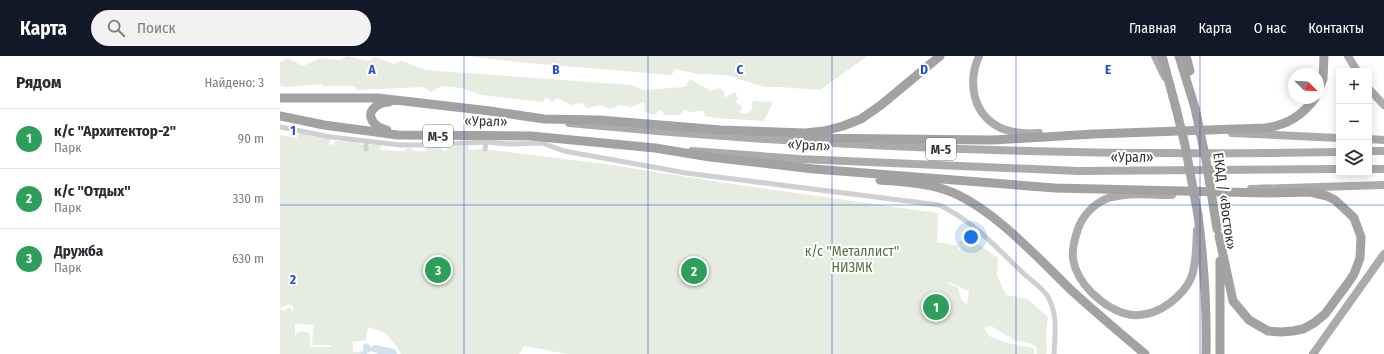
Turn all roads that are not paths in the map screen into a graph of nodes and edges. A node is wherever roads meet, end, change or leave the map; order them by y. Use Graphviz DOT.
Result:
graph roads {
  1 [pos="940,56"];
  2 [pos="979,56"];
  3 [pos="1155,56"];
  4 [pos="1162,56"];
  5 [pos="1179,56"];
  6 [pos="1186,56"];
  7 [pos="1324,56"];
  8 [pos="1348,56"];
  9 [pos="1323,68"];
  10 [pos="1355,68"];
  11 [pos="1372,91"];
  12 [pos="1174,97"];
  13 [pos="280,98"];
  14 [pos="410,101"];
  15 [pos="1310,104"];
  16 [pos="1384,105"];
  17 [pos="1195,108"];
  18 [pos="280,116"];
  19 [pos="544,120"];
  20 [pos="280,126"];
  21 [pos="721,130"];
  22 [pos="1195,131"];
  23 [pos="1094,134"];
  24 [pos="398,135"];
  25 [pos="1336,138"];
  26 [pos="1372,139"];
  27 [pos="1384,140"];
  28 [pos="366,141"];
  29 [pos="486,142"];
  30 [pos="366,149"];
  31 [pos="485,149"];
  32 [pos="677,151"];
  33 [pos="1372,151"];
  34 [pos="1384,151"];
  35 [pos="1336,152"];
  36 [pos="814,169"];
  37 [pos="1336,169"];
  38 [pos="1372,169"];
  39 [pos="1384,169"];
  40 [pos="1384,185"];
  41 [pos="1230,191"];
  42 [pos="1205,192"];
  43 [pos="1198,215"];
  44 [pos="1218,233"];
  45 [pos="1384,254"];
  46 [pos="1054,354"];
  47 [pos="1145,354"];
  48 [pos="1206,354"];
  49 [pos="1220,354"];
  50 [pos="1313,354"];
  1 -- 21 [label="highway"];
  2 -- 23 [label="main road"];
  3 -- 12 [label="main road"];
  4 -- 12 [label="highway, ЕКАД / «Восток»"];
  5 -- 17 [label="highway, ЕКАД / «Восток»"];
  6 -- 17 [label="highway"];
  7 -- 9 [label="highway"];
  8 -- 10 [label="main road"];
  11 -- 16 [label="main road"];
  12 -- 43 [label="highway, ЕКАД / «Восток», bridge"];
  13 -- 14 [label="highway, «Урал» / М-5"];
  14 -- 19 [label="highway, «Урал» / М-5"];
  14 -- 24 [label="highway"];
  15 -- 22 [label="highway"];
  17 -- 44 [label="highway, ЕКАД / «Восток», bridge"];
  18 -- 24 [label="highway, «Урал» / М-5"];
  19 -- 21 [label="highway"];
  19 -- 35 [label="main road, «Урал» / М-5"];
  20 -- 28 [label="street"];
  21 -- 23 [label="highway"];
  22 -- 23 [label="highway"];
  22 -- 25 [label="main road"];
  24 -- 32 [label="highway, «Урал» / М-5"];
  26 -- 27 [label="main road"];
  28 -- 29 [label="street"];
  28 -- 30 [label="street"];
  29 -- 31 [label="street"];
  29 -- 46 [label="street"];
  32 -- 36 [label="highway"];
  32 -- 37 [label="main road, «Урал» / М-5"];
  33 -- 34 [label="main road"];
  36 -- 42 [label="highway"];
  36 -- 47 [label="highway"];
  38 -- 39 [label="main road"];
  40 -- 41 [label="main road"];
  41 -- 42 [label="highway"];
  41 -- 44 [label="highway"];
  42 -- 43 [label="main road"];
  43 -- 48 [label="highway, ЕКАД / «Восток»"];
  44 -- 49 [label="highway, ЕКАД / «Восток»"];
  45 -- 50 [label="main road"];
}
